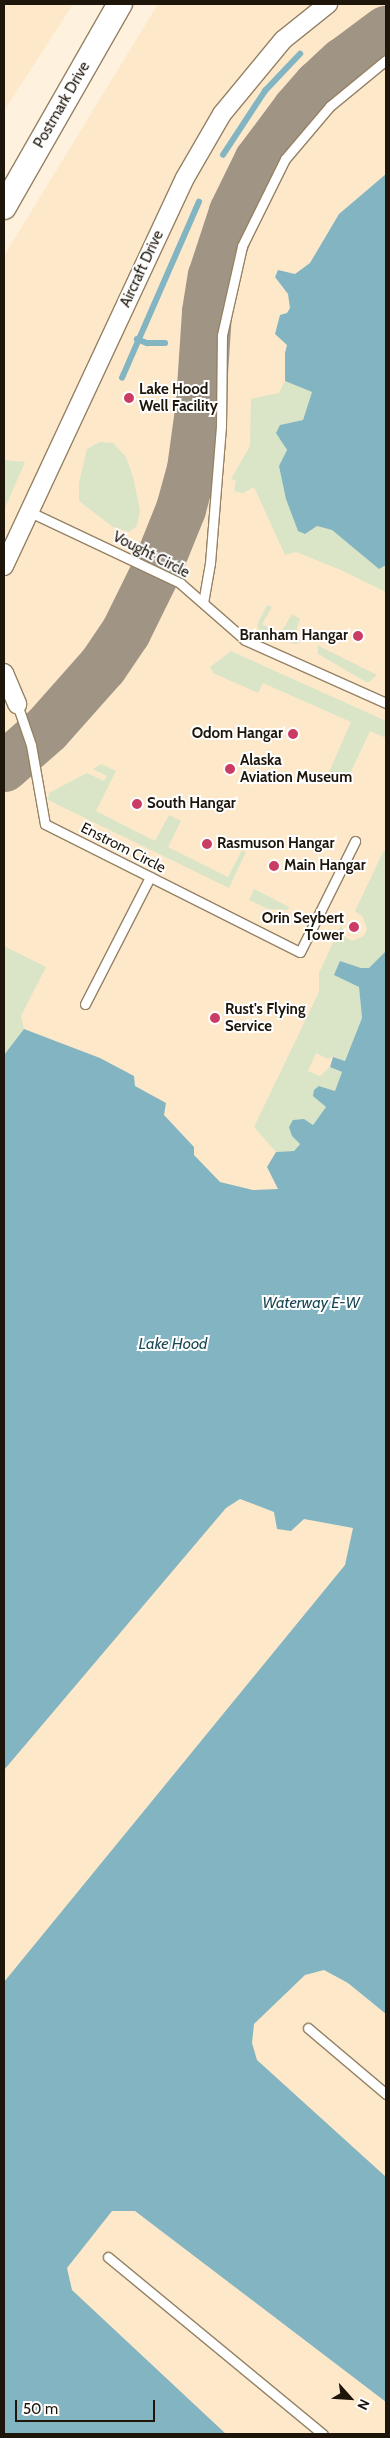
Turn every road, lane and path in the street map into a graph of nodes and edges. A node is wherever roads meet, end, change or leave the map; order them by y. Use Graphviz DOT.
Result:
graph roads {
  1 [pos="118,4"];
  2 [pos="328,4"];
  3 [pos="386,60"];
  4 [pos="4,175"];
  5 [pos="4,207"];
  6 [pos="28,511"];
  7 [pos="4,566"];
  8 [pos="203,603"];
  9 [pos="4,673"];
  10 [pos="386,703"];
  11 [pos="17,704"];
  12 [pos="355,841"];
  13 [pos="150,877"];
  14 [pos="85,1004"];
  15 [pos="308,2028"];
  16 [pos="386,2094"];
  17 [pos="108,2256"];
  18 [pos="323,2434"];
  1 -- 4 [label="street, Postmark Drive"];
  1 -- 5 [label="street, Postmark Drive"];
  2 -- 6 [label="street, Aircraft Drive"];
  3 -- 8 [label="lane"];
  6 -- 7 [label="street, Aircraft Drive"];
  6 -- 8 [label="lane, Vought Circle"];
  8 -- 10 [label="lane, Vought Circle"];
  9 -- 11 [label="street"];
  11 -- 13 [label="lane, Enstrom Circle"];
  12 -- 13 [label="lane, Enstrom Circle"];
  13 -- 14 [label="lane"];
  15 -- 16 [label="lane"];
  17 -- 18 [label="lane"];
}
